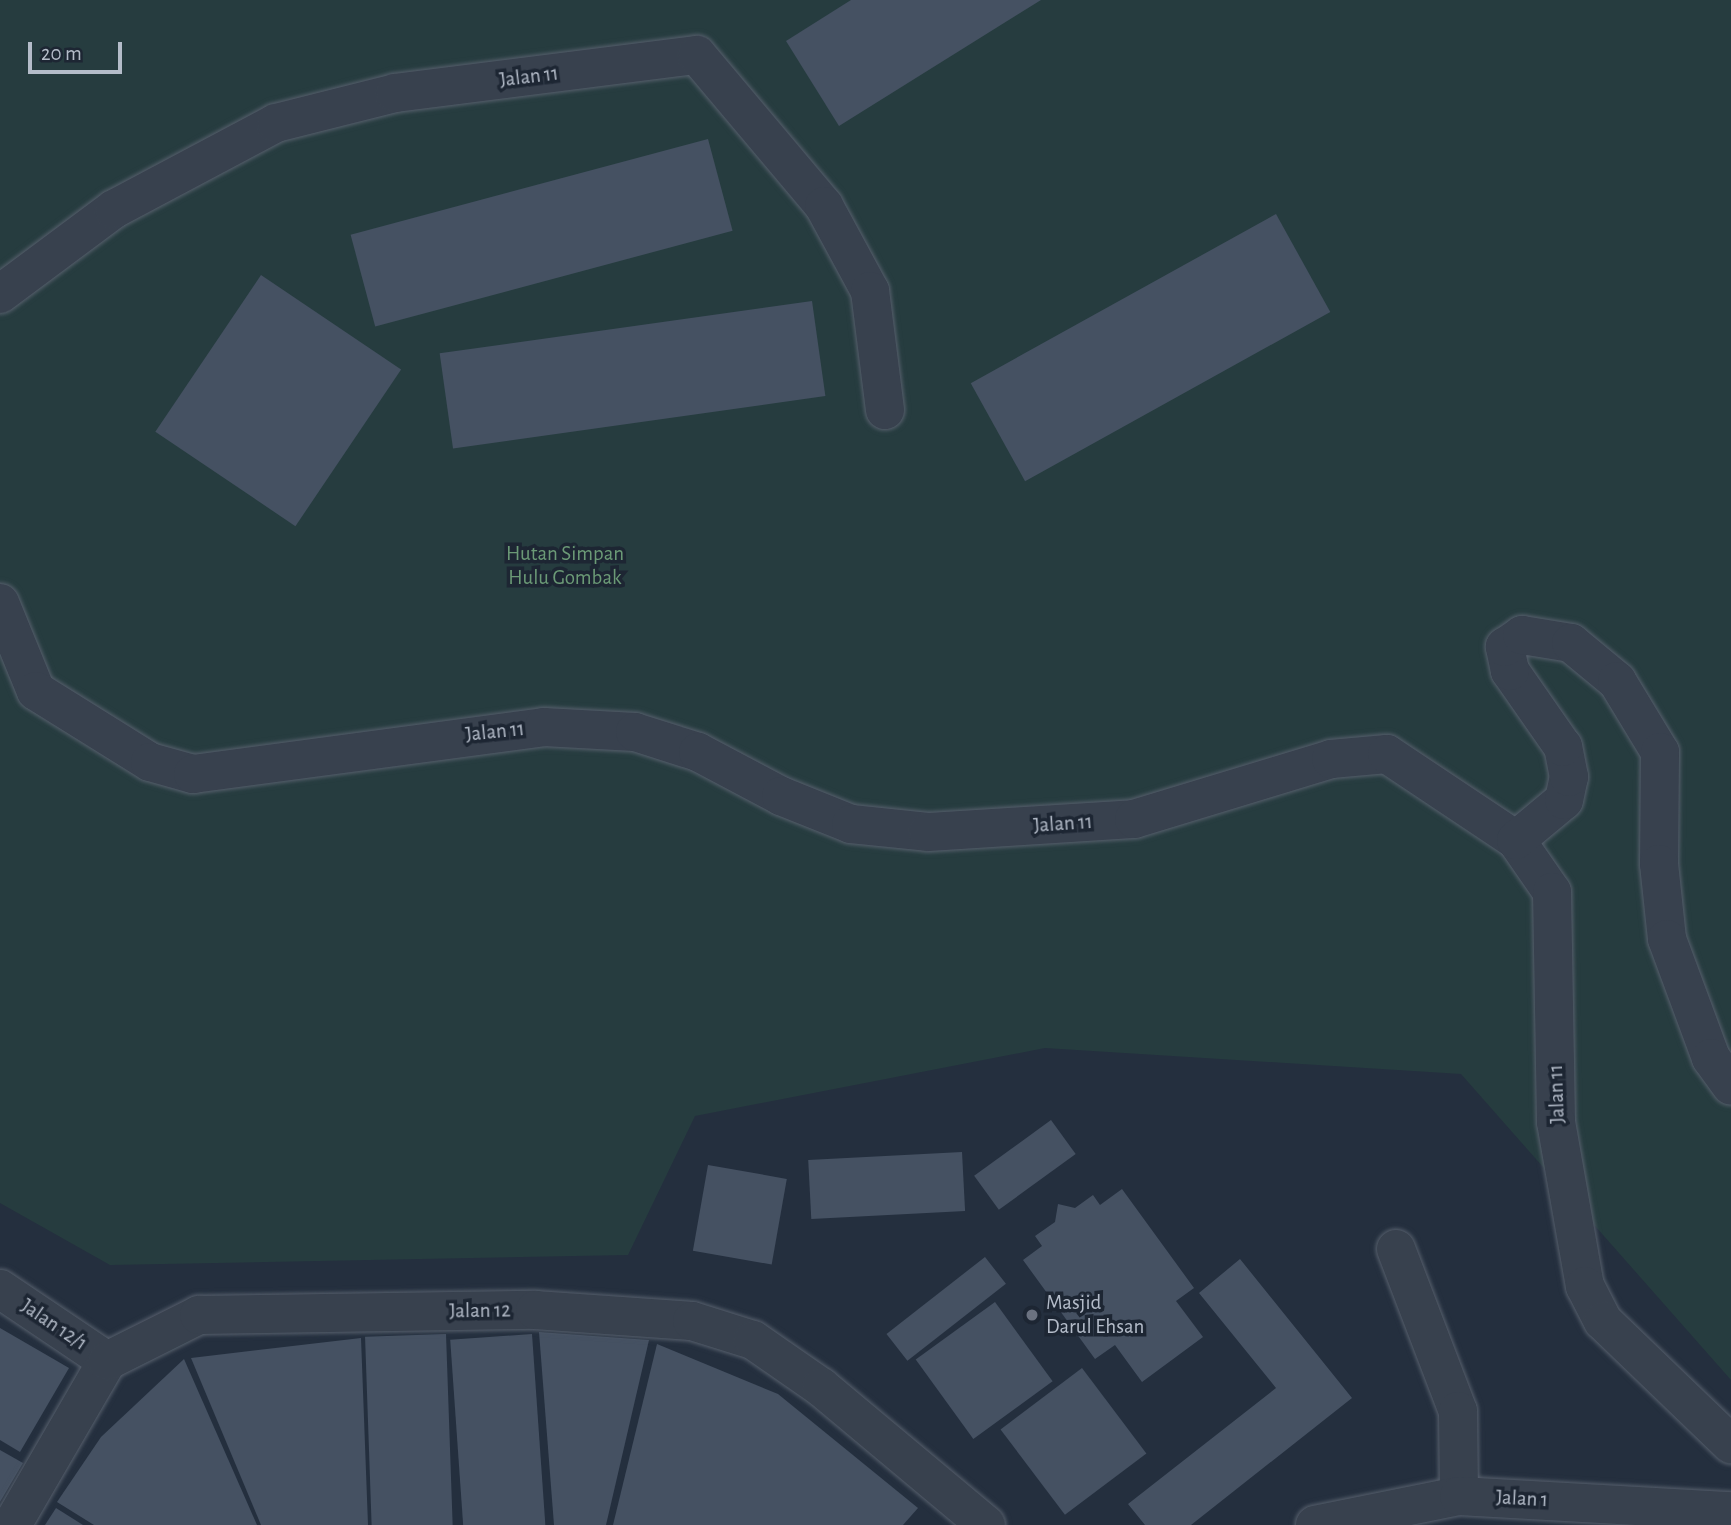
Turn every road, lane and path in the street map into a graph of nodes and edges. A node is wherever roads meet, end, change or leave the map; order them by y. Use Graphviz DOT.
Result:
graph roads {
  1 [pos="0,294"];
  2 [pos="885,410"];
  3 [pos="0,603"];
  4 [pos="1516,840"];
  5 [pos="1731,1086"];
  6 [pos="1396,1249"];
  7 [pos="0,1289"];
  8 [pos="107,1361"];
  9 [pos="1731,1444"];
  10 [pos="1459,1496"];
  11 [pos="1731,1511"];
  12 [pos="12,1525"];
  13 [pos="986,1525"];
  14 [pos="1315,1525"];
  1 -- 2 [label="street, Jalan 11"];
  3 -- 4 [label="street, Jalan 11"];
  4 -- 5 [label="street"];
  4 -- 9 [label="street, Jalan 11"];
  6 -- 10 [label="street"];
  7 -- 8 [label="street, Jalan 12/1"];
  8 -- 12 [label="street"];
  8 -- 13 [label="street, Jalan 12"];
  10 -- 11 [label="street, Jalan 1"];
  10 -- 14 [label="street, Jalan 1"];
}
